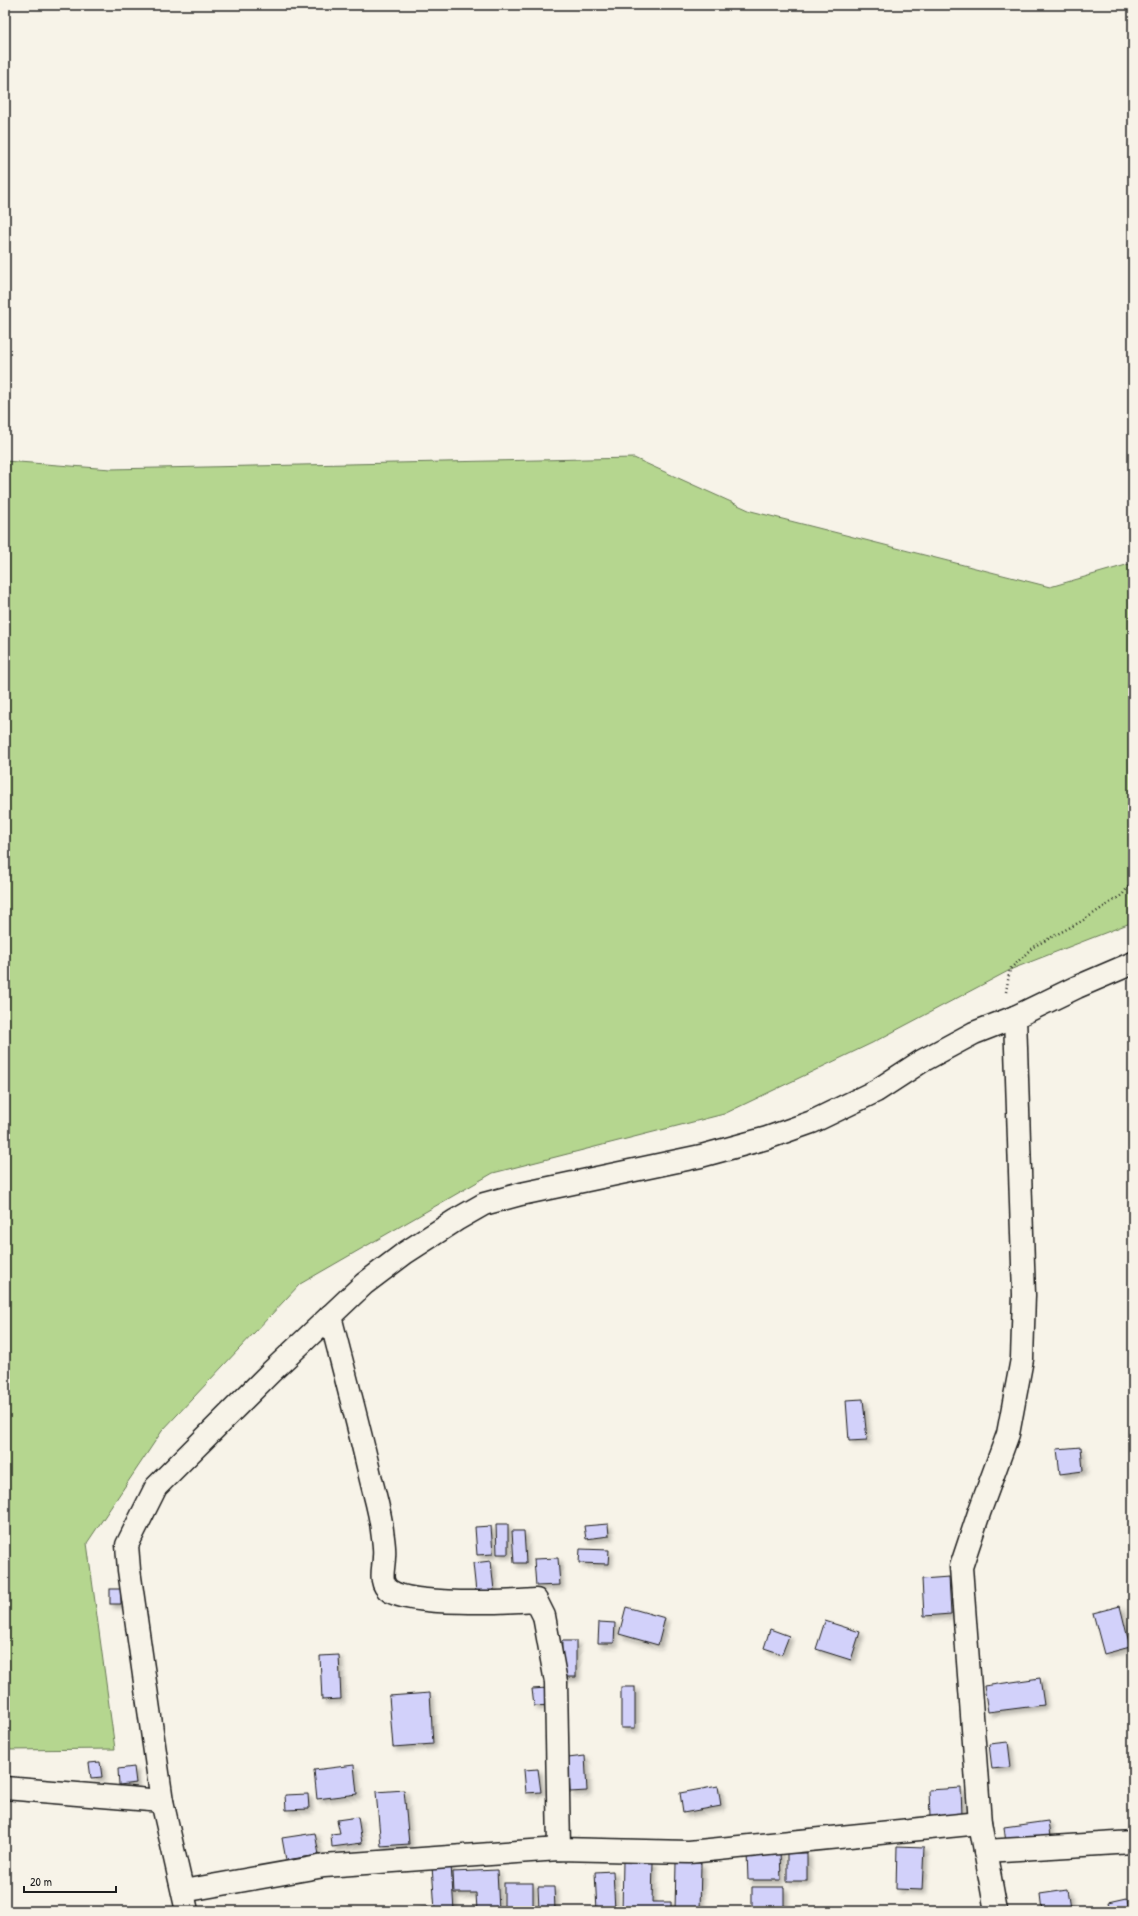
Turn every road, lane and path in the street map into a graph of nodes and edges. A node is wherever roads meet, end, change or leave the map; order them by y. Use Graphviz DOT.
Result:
graph roads {
  1 [pos="1133,881"];
  2 [pos="1133,963"];
  3 [pos="1015,1017"];
  4 [pos="330,1316"];
  5 [pos="5,1788"];
  6 [pos="162,1801"];
  7 [pos="980,1823"];
  8 [pos="1133,1842"];
  9 [pos="558,1849"];
  10 [pos="985,1851"];
  11 [pos="185,1901"];
  12 [pos="996,1911"];
  1 -- 3 [label="path"];
  2 -- 3 [label="street"];
  3 -- 4 [label="street"];
  3 -- 7 [label="street"];
  4 -- 6 [label="street"];
  4 -- 9 [label="street"];
  5 -- 6 [label="street"];
  6 -- 11 [label="street"];
  7 -- 9 [label="street"];
  7 -- 10 [label="street"];
  8 -- 10 [label="street"];
  9 -- 11 [label="street"];
  10 -- 12 [label="street"];
}
